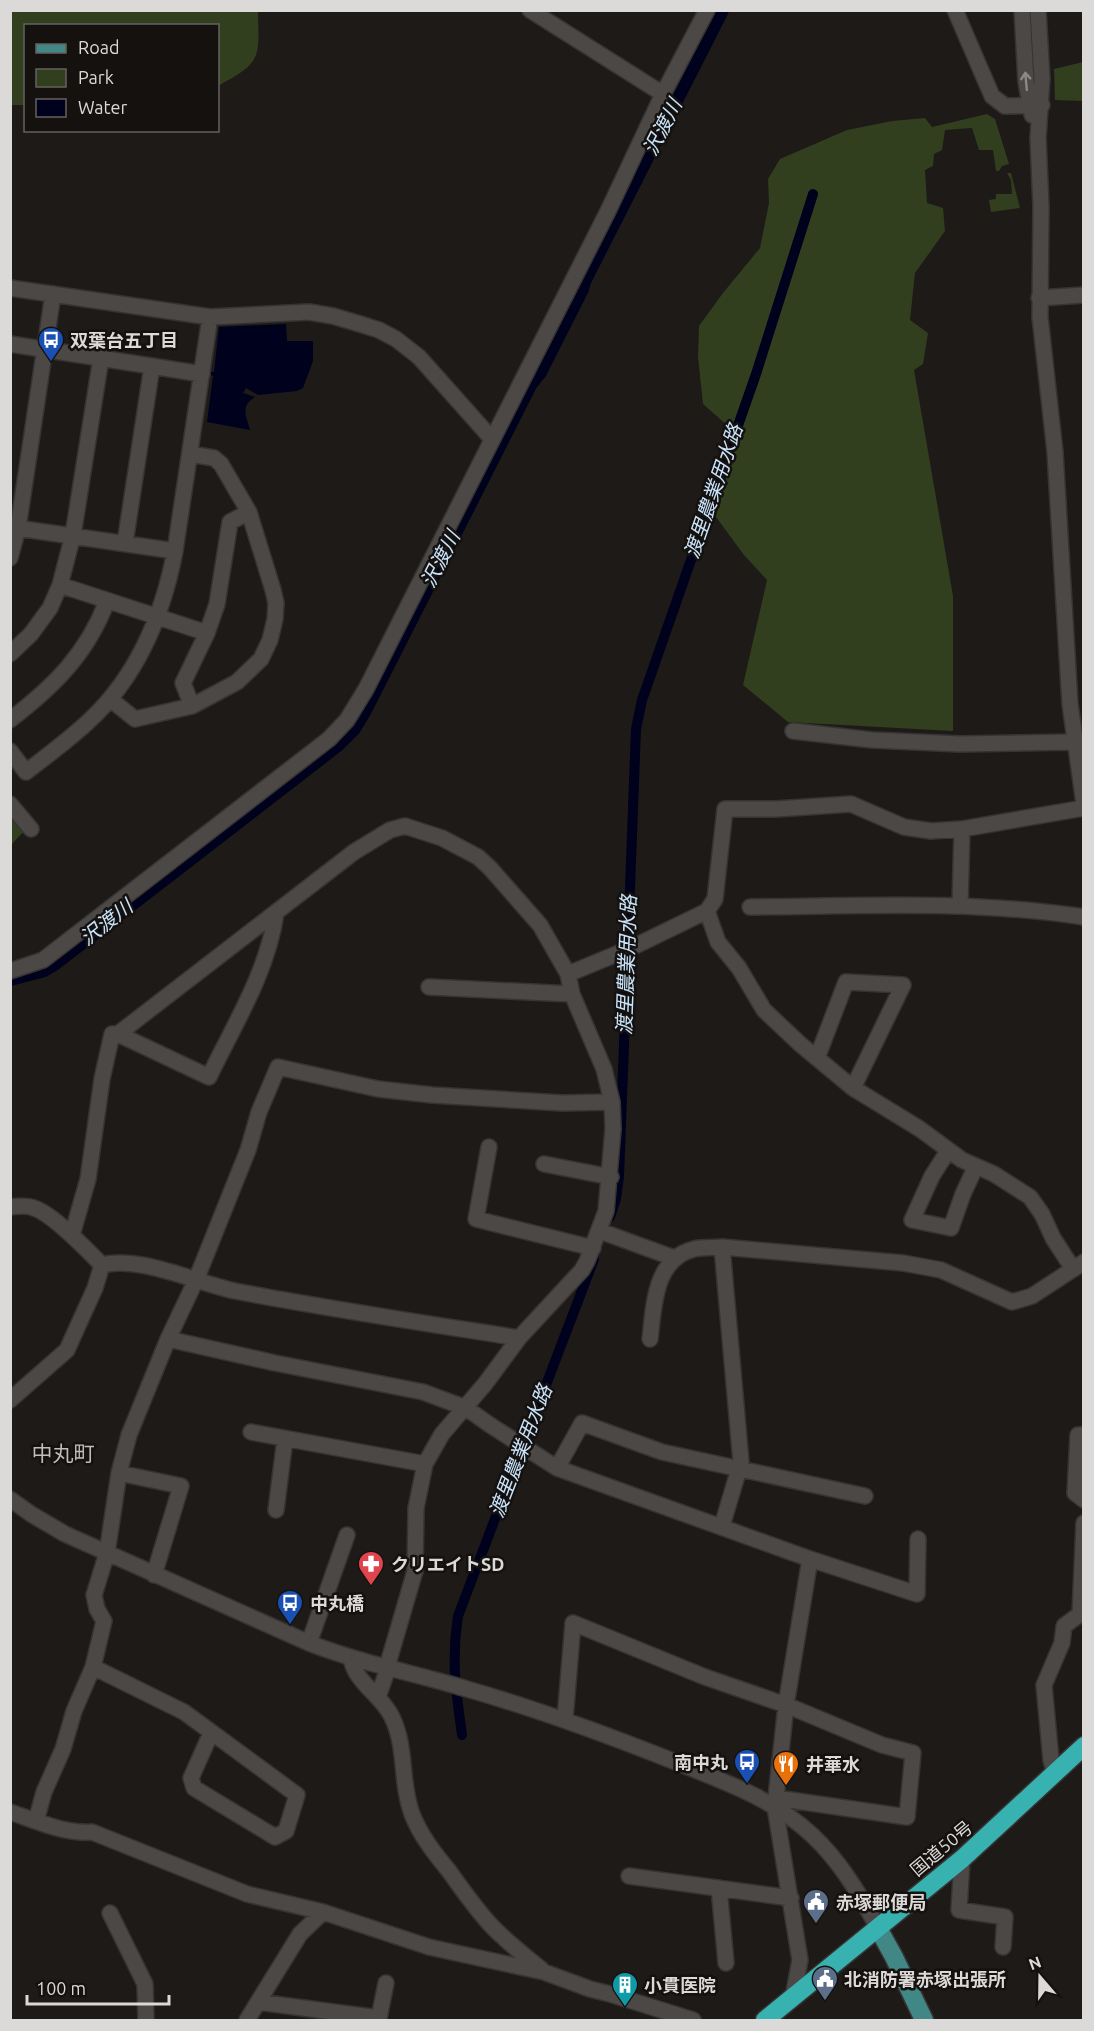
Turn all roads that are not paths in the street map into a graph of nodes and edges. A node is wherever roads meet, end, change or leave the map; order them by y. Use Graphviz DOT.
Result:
graph roads {
  1 [pos="530,10"];
  2 [pos="707,10"];
  3 [pos="955,10"];
  4 [pos="1022,10"];
  5 [pos="1038,10"];
  6 [pos="663,94"];
  7 [pos="1036,106"];
  8 [pos="10,288"];
  9 [pos="53,294"];
  10 [pos="1083,295"];
  11 [pos="1039,298"];
  12 [pos="210,317"];
  13 [pos="10,344"];
  14 [pos="45,348"];
  15 [pos="101,358"];
  16 [pos="152,366"];
  17 [pos="202,374"];
  18 [pos="492,439"];
  19 [pos="190,454"];
  20 [pos="249,512"];
  21 [pos="14,528"];
  22 [pos="72,535"];
  23 [pos="125,543"];
  24 [pos="175,551"];
  25 [pos="10,558"];
  26 [pos="60,585"];
  27 [pos="108,601"];
  28 [pos="158,616"];
  29 [pos="207,633"];
  30 [pos="10,654"];
  31 [pos="110,699"];
  32 [pos="192,706"];
  33 [pos="10,720"];
  34 [pos="793,731"];
  35 [pos="1078,749"];
  36 [pos="10,752"];
  37 [pos="10,804"];
  38 [pos="1083,804"];
  39 [pos="1083,808"];
  40 [pos="31,829"];
  41 [pos="962,829"];
  42 [pos="960,906"];
  43 [pos="750,907"];
  44 [pos="707,911"];
  45 [pos="276,913"];
  46 [pos="1083,917"];
  47 [pos="10,971"];
  48 [pos="568,974"];
  49 [pos="429,987"];
  50 [pos="572,994"];
  51 [pos="118,1034"];
  52 [pos="817,1058"];
  53 [pos="853,1088"];
  54 [pos="612,1102"];
  55 [pos="489,1147"];
  56 [pos="948,1151"];
  57 [pos="543,1164"];
  58 [pos="976,1166"];
  59 [pos="611,1177"];
  60 [pos="11,1206"];
  61 [pos="603,1232"];
  62 [pos="72,1235"];
  63 [pos="722,1247"];
  64 [pos="593,1248"];
  65 [pos="674,1258"];
  66 [pos="102,1265"];
  67 [pos="1078,1266"];
  68 [pos="196,1280"];
  69 [pos="519,1338"];
  70 [pos="168,1339"];
  71 [pos="650,1339"];
  72 [pos="10,1400"];
  73 [pos="466,1408"];
  74 [pos="251,1432"];
  75 [pos="1083,1435"];
  76 [pos="285,1439"];
  77 [pos="425,1464"];
  78 [pos="558,1468"];
  79 [pos="739,1470"];
  80 [pos="119,1473"];
  81 [pos="865,1496"];
  82 [pos="10,1499"];
  83 [pos="1083,1500"];
  84 [pos="276,1510"];
  85 [pos="1083,1523"];
  86 [pos="722,1527"];
  87 [pos="347,1535"];
  88 [pos="918,1539"];
  89 [pos="107,1552"];
  90 [pos="810,1559"];
  91 [pos="154,1575"];
  92 [pos="309,1643"];
  93 [pos="351,1658"];
  94 [pos="93,1667"];
  95 [pos="387,1667"];
  96 [pos="378,1697"];
  97 [pos="786,1705"];
  98 [pos="565,1719"];
  99 [pos="211,1733"];
  100 [pos="1083,1746"];
  101 [pos="1055,1774"];
  102 [pos="775,1803"];
  103 [pos="10,1812"];
  104 [pos="36,1821"];
  105 [pos="962,1859"];
  106 [pos="629,1876"];
  107 [pos="719,1888"];
  108 [pos="791,1898"];
  109 [pos="323,1912"];
  110 [pos="110,1913"];
  111 [pos="878,1928"];
  112 [pos="1002,1947"];
  113 [pos="726,1963"];
  114 [pos="544,1972"];
  115 [pos="386,1983"];
  116 [pos="793,1997"];
  117 [pos="258,2002"];
  118 [pos="146,2020"];
  119 [pos="247,2020"];
  120 [pos="693,2020"];
  121 [pos="765,2020"];
  122 [pos="924,2020"];
  1 -- 6 [label="street"];
  2 -- 6 [label="street"];
  3 -- 7 [label="street"];
  7 -- 4 [label="street, one-way"];
  5 -- 7 [label="street"];
  6 -- 18 [label="street"];
  7 -- 11 [label="street"];
  8 -- 9 [label="street"];
  9 -- 12 [label="street"];
  9 -- 14 [label="street"];
  10 -- 11 [label="street"];
  11 -- 35 [label="street"];
  12 -- 17 [label="street"];
  12 -- 18 [label="street"];
  13 -- 14 [label="street"];
  14 -- 15 [label="street"];
  14 -- 21 [label="street"];
  15 -- 16 [label="street"];
  15 -- 22 [label="street"];
  16 -- 17 [label="street"];
  16 -- 23 [label="street"];
  17 -- 19 [label="street"];
  18 -- 47 [label="street"];
  19 -- 20 [label="street"];
  19 -- 24 [label="street"];
  20 -- 29 [label="street"];
  20 -- 32 [label="street"];
  21 -- 22 [label="street"];
  21 -- 25 [label="street"];
  22 -- 23 [label="street"];
  22 -- 26 [label="street"];
  23 -- 24 [label="street"];
  24 -- 28 [label="street"];
  26 -- 27 [label="street"];
  26 -- 30 [label="street"];
  27 -- 28 [label="street"];
  27 -- 33 [label="street"];
  28 -- 29 [label="street"];
  28 -- 31 [label="street"];
  29 -- 32 [label="street"];
  31 -- 32 [label="street"];
  31 -- 36 [label="street"];
  34 -- 35 [label="street"];
  35 -- 38 [label="street"];
  37 -- 40 [label="street"];
  39 -- 41 [label="street"];
  41 -- 42 [label="street"];
  41 -- 44 [label="street"];
  42 -- 43 [label="street"];
  42 -- 46 [label="street"];
  44 -- 48 [label="street"];
  44 -- 52 [label="street"];
  45 -- 48 [label="street"];
  45 -- 51 [label="street"];
  45 -- 51 [label="street"];
  48 -- 50 [label="street"];
  49 -- 50 [label="street"];
  50 -- 54 [label="street"];
  51 -- 62 [label="street"];
  52 -- 53 [label="street"];
  52 -- 53 [label="street"];
  53 -- 56 [label="street"];
  54 -- 59 [label="street"];
  54 -- 68 [label="street"];
  55 -- 64 [label="street"];
  56 -- 58 [label="street"];
  56 -- 58 [label="street"];
  57 -- 59 [label="street"];
  58 -- 67 [label="street"];
  59 -- 61 [label="street"];
  60 -- 62 [label="street"];
  61 -- 64 [label="street"];
  61 -- 65 [label="street"];
  62 -- 66 [label="street"];
  63 -- 65 [label="street"];
  63 -- 67 [label="street"];
  63 -- 79 [label="street"];
  64 -- 69 [label="street"];
  65 -- 71 [label="street"];
  66 -- 68 [label="street"];
  66 -- 72 [label="street"];
  68 -- 69 [label="street"];
  68 -- 70 [label="street"];
  69 -- 73 [label="street"];
  70 -- 73 [label="street"];
  70 -- 80 [label="street"];
  73 -- 77 [label="street"];
  73 -- 78 [label="street"];
  74 -- 76 [label="street"];
  75 -- 83 [label="street"];
  76 -- 77 [label="street"];
  76 -- 84 [label="street"];
  77 -- 95 [label="street"];
  78 -- 79 [label="street"];
  78 -- 86 [label="street"];
  79 -- 81 [label="street"];
  79 -- 86 [label="street"];
  80 -- 89 [label="street"];
  80 -- 91 [label="street"];
  82 -- 89 [label="street"];
  85 -- 101 [label="street"];
  86 -- 90 [label="street"];
  87 -- 92 [label="street"];
  88 -- 90 [label="street"];
  89 -- 91 [label="street"];
  89 -- 94 [label="street"];
  90 -- 97 [label="street"];
  91 -- 92 [label="street"];
  92 -- 93 [label="street"];
  93 -- 95 [label="street"];
  93 -- 96 [label="street"];
  94 -- 99 [label="street"];
  94 -- 104 [label="street"];
  95 -- 96 [label="street"];
  95 -- 98 [label="street"];
  96 -- 114 [label="street"];
  97 -- 98 [label="street"];
  97 -- 102 [label="street"];
  97 -- 102 [label="street"];
  98 -- 102 [label="street"];
  99 -- 99 [label="street"];
  100 -- 101 [label="highway, 国道50号"];
  101 -- 105 [label="highway, 国道50号"];
  102 -- 108 [label="street"];
  102 -- 111 [label="street"];
  103 -- 104 [label="street"];
  104 -- 109 [label="street"];
  105 -- 111 [label="highway, 国道50号"];
  105 -- 112 [label="street"];
  106 -- 107 [label="street"];
  107 -- 108 [label="street"];
  107 -- 113 [label="street"];
  108 -- 116 [label="street"];
  109 -- 114 [label="street"];
  109 -- 117 [label="street"];
  110 -- 118 [label="street"];
  111 -- 116 [label="highway, 国道50号"];
  111 -- 122 [label="main road"];
  114 -- 120 [label="street"];
  115 -- 117 [label="street"];
  116 -- 121 [label="highway, 国道50号"];
  117 -- 119 [label="street"];
}
